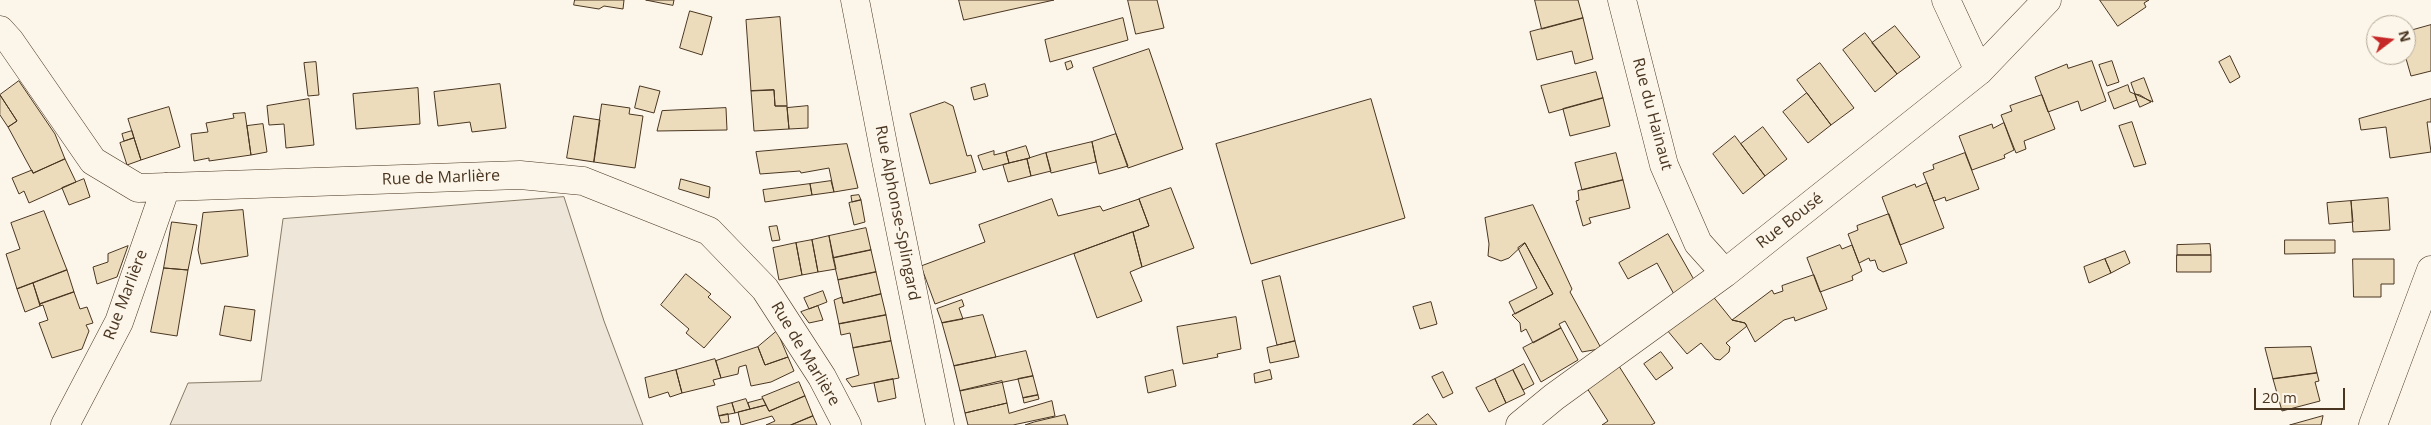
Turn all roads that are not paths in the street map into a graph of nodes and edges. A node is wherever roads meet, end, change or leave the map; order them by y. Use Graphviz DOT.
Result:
graph roads {
  1 [pos="856,0"];
  2 [pos="1622,0"];
  3 [pos="1946,0"];
  4 [pos="2047,0"];
  5 [pos="0,30"];
  6 [pos="1979,71"];
  7 [pos="166,188"];
  8 [pos="2431,270"];
  9 [pos="1724,273"];
  10 [pos="65,425"];
  11 [pos="847,425"];
  12 [pos="940,425"];
  13 [pos="1520,425"];
  14 [pos="2373,425"];
  1 -- 12 [label="street, Rue Alphonse-Splingard"];
  2 -- 9 [label="street, Rue du Hainaut"];
  3 -- 6 [label="street"];
  4 -- 6 [label="street, Rue Bousé"];
  5 -- 7 [label="street, Rue de Marlière"];
  6 -- 9 [label="street, Rue Bousé"];
  7 -- 10 [label="street, Rue Marlière"];
  7 -- 11 [label="street, Rue de Marlière"];
  8 -- 14 [label="street"];
  9 -- 13 [label="street, Rue Bousé"];
}
